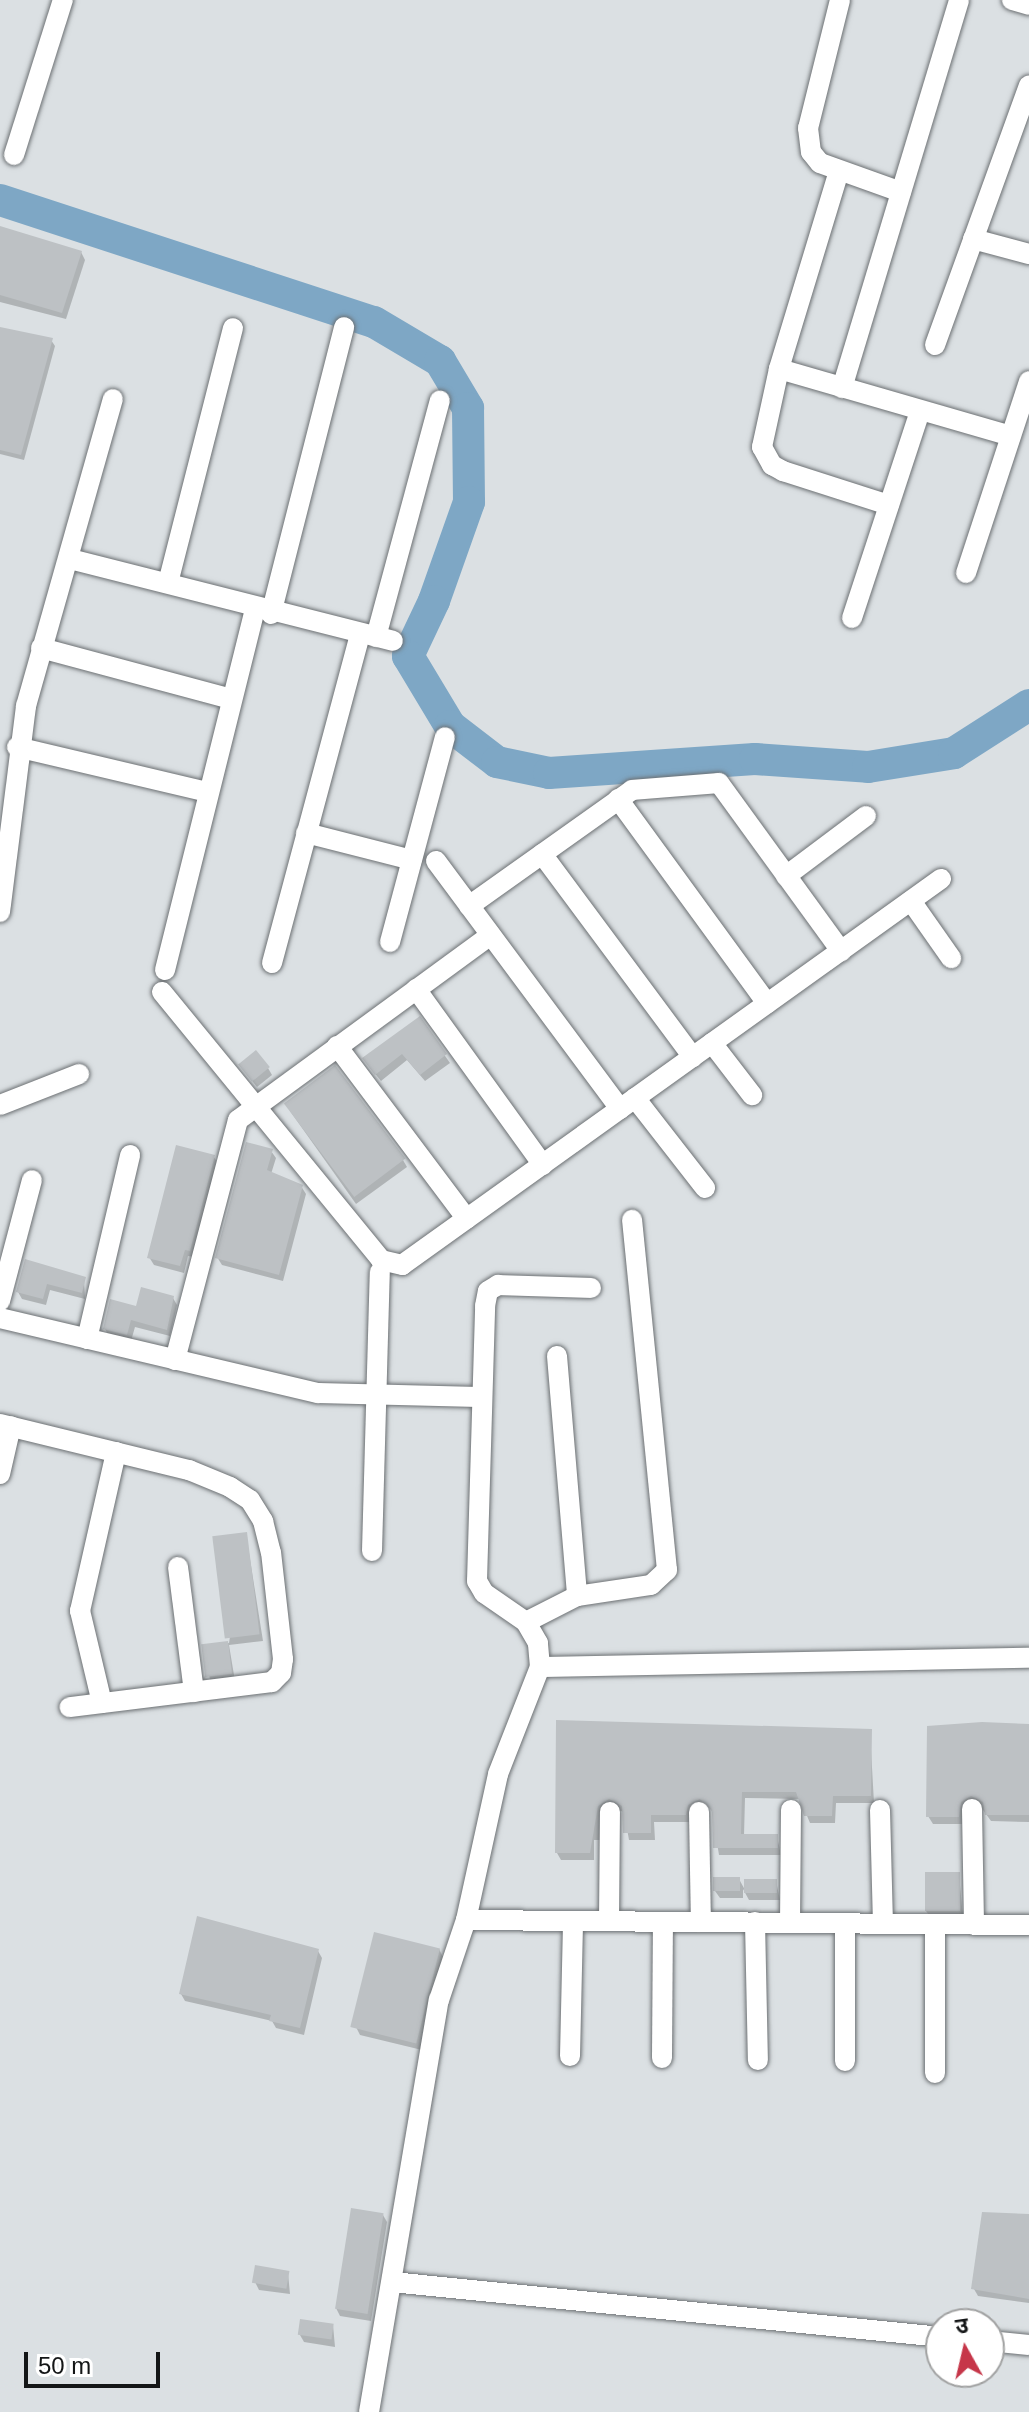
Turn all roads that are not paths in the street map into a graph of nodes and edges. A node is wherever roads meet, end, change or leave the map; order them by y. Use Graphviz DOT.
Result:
graph roads {
  1 [pos="840,0"];
  2 [pos="959,0"];
  3 [pos="1012,0"];
  4 [pos="62,1"];
  5 [pos="1029,5"];
  6 [pos="1029,85"];
  7 [pos="14,155"];
  8 [pos="839,171"];
  9 [pos="901,192"];
  10 [pos="973,239"];
  11 [pos="1029,254"];
  12 [pos="344,327"];
  13 [pos="233,328"];
  14 [pos="935,345"];
  15 [pos="779,369"];
  16 [pos="1029,381"];
  17 [pos="842,388"];
  18 [pos="113,399"];
  19 [pos="440,400"];
  20 [pos="920,411"];
  21 [pos="1011,436"];
  22 [pos="889,505"];
  23 [pos="70,559"];
  24 [pos="966,573"];
  25 [pos="168,583"];
  26 [pos="263,612"];
  27 [pos="852,618"];
  28 [pos="376,637"];
  29 [pos="41,648"];
  30 [pos="231,699"];
  31 [pos="445,737"];
  32 [pos="17,747"];
  33 [pos="208,792"];
  34 [pos="618,799"];
  35 [pos="866,816"];
  36 [pos="306,833"];
  37 [pos="542,854"];
  38 [pos="412,860"];
  39 [pos="436,861"];
  40 [pos="786,876"];
  41 [pos="941,879"];
  42 [pos="911,901"];
  43 [pos="469,906"];
  44 [pos="0,912"];
  45 [pos="491,935"];
  46 [pos="390,942"];
  47 [pos="841,951"];
  48 [pos="951,958"];
  49 [pos="272,963"];
  50 [pos="165,970"];
  51 [pos="416,989"];
  52 [pos="162,992"];
  53 [pos="767,1003"];
  54 [pos="712,1043"];
  55 [pos="337,1046"];
  56 [pos="693,1057"];
  57 [pos="79,1074"];
  58 [pos="752,1095"];
  59 [pos="628,1104"];
  60 [pos="0,1105"];
  61 [pos="255,1105"];
  62 [pos="130,1155"];
  63 [pos="543,1165"];
  64 [pos="32,1180"];
  65 [pos="705,1188"];
  66 [pos="467,1219"];
  67 [pos="632,1220"];
  68 [pos="380,1272"];
  69 [pos="591,1288"];
  70 [pos="0,1301"];
  71 [pos="0,1318"];
  72 [pos="87,1339"];
  73 [pos="557,1356"];
  74 [pos="175,1360"];
  75 [pos="377,1396"];
  76 [pos="479,1397"];
  77 [pos="6,1425"];
  78 [pos="116,1452"];
  79 [pos="0,1474"];
  80 [pos="372,1551"];
  81 [pos="178,1567"];
  82 [pos="577,1596"];
  83 [pos="526,1622"];
  84 [pos="1029,1658"];
  85 [pos="540,1667"];
  86 [pos="194,1692"];
  87 [pos="102,1703"];
  88 [pos="70,1707"];
  89 [pos="972,1809"];
  90 [pos="791,1810"];
  91 [pos="880,1810"];
  92 [pos="610,1812"];
  93 [pos="699,1812"];
  94 [pos="466,1920"];
  95 [pos="573,1921"];
  96 [pos="609,1921"];
  97 [pos="663,1922"];
  98 [pos="701,1922"];
  99 [pos="755,1922"];
  100 [pos="790,1923"];
  101 [pos="845,1924"];
  102 [pos="883,1924"];
  103 [pos="935,1924"];
  104 [pos="974,1925"];
  105 [pos="1029,1925"];
  106 [pos="570,2056"];
  107 [pos="662,2058"];
  108 [pos="758,2060"];
  109 [pos="845,2061"];
  110 [pos="935,2073"];
  111 [pos="392,2282"];
  112 [pos="925,2335"];
  113 [pos="1005,2343"];
  114 [pos="1029,2345"];
  115 [pos="369,2412"];
  1 -- 8 [label="street"];
  2 -- 9 [label="street"];
  3 -- 5 [label="street"];
  4 -- 7 [label="street"];
  6 -- 10 [label="street"];
  8 -- 9 [label="street"];
  8 -- 15 [label="street"];
  9 -- 17 [label="street"];
  10 -- 11 [label="street"];
  10 -- 14 [label="street"];
  12 -- 26 [label="street"];
  13 -- 25 [label="street"];
  15 -- 17 [label="street"];
  15 -- 22 [label="street"];
  16 -- 21 [label="street"];
  17 -- 20 [label="street"];
  18 -- 23 [label="street"];
  19 -- 28 [label="street"];
  20 -- 21 [label="street"];
  20 -- 22 [label="street"];
  21 -- 24 [label="street"];
  22 -- 27 [label="street"];
  23 -- 25 [label="street"];
  23 -- 29 [label="street"];
  25 -- 26 [label="street"];
  26 -- 28 [label="street"];
  26 -- 30 [label="street"];
  28 -- 36 [label="street"];
  29 -- 30 [label="street"];
  29 -- 32 [label="street"];
  30 -- 33 [label="street"];
  31 -- 38 [label="street"];
  32 -- 33 [label="street"];
  32 -- 44 [label="street"];
  33 -- 50 [label="street"];
  34 -- 37 [label="street"];
  34 -- 40 [label="street"];
  34 -- 53 [label="street"];
  35 -- 40 [label="street"];
  36 -- 38 [label="street"];
  36 -- 49 [label="street"];
  37 -- 43 [label="street"];
  37 -- 56 [label="street"];
  38 -- 46 [label="street"];
  39 -- 43 [label="street"];
  40 -- 47 [label="street"];
  41 -- 42 [label="street"];
  42 -- 47 [label="street"];
  42 -- 48 [label="street"];
  43 -- 45 [label="street"];
  45 -- 51 [label="street"];
  45 -- 59 [label="street"];
  47 -- 53 [label="street"];
  51 -- 55 [label="street"];
  51 -- 63 [label="street"];
  52 -- 61 [label="street"];
  53 -- 54 [label="street"];
  54 -- 56 [label="street"];
  54 -- 58 [label="street"];
  55 -- 61 [label="street"];
  55 -- 66 [label="street"];
  56 -- 59 [label="street"];
  57 -- 60 [label="street"];
  59 -- 63 [label="street"];
  59 -- 65 [label="street"];
  61 -- 66 [label="street"];
  61 -- 74 [label="street"];
  62 -- 72 [label="street"];
  63 -- 66 [label="street"];
  64 -- 70 [label="street"];
  67 -- 82 [label="street"];
  68 -- 75 [label="street"];
  69 -- 76 [label="street"];
  71 -- 72 [label="street"];
  72 -- 74 [label="street"];
  73 -- 82 [label="street"];
  74 -- 75 [label="street"];
  75 -- 76 [label="street"];
  75 -- 80 [label="street"];
  76 -- 83 [label="street"];
  77 -- 78 [label="street"];
  77 -- 79 [label="street"];
  78 -- 86 [label="street"];
  78 -- 87 [label="street"];
  81 -- 86 [label="street"];
  82 -- 83 [label="street"];
  83 -- 85 [label="street"];
  84 -- 85 [label="street"];
  85 -- 94 [label="street"];
  86 -- 87 [label="street"];
  87 -- 88 [label="street"];
  89 -- 104 [label="street"];
  90 -- 100 [label="street"];
  91 -- 102 [label="street"];
  92 -- 96 [label="street"];
  93 -- 98 [label="street"];
  94 -- 95 [label="street"];
  94 -- 111 [label="street"];
  95 -- 96 [label="street"];
  95 -- 106 [label="street"];
  96 -- 97 [label="street"];
  97 -- 98 [label="street"];
  97 -- 107 [label="street"];
  98 -- 99 [label="street"];
  99 -- 100 [label="street"];
  99 -- 108 [label="street"];
  100 -- 101 [label="street"];
  101 -- 102 [label="street"];
  101 -- 109 [label="street"];
  102 -- 103 [label="street"];
  103 -- 104 [label="street"];
  103 -- 110 [label="street"];
  104 -- 105 [label="street"];
  111 -- 112 [label="street"];
  111 -- 115 [label="street"];
  113 -- 114 [label="street"];
}
